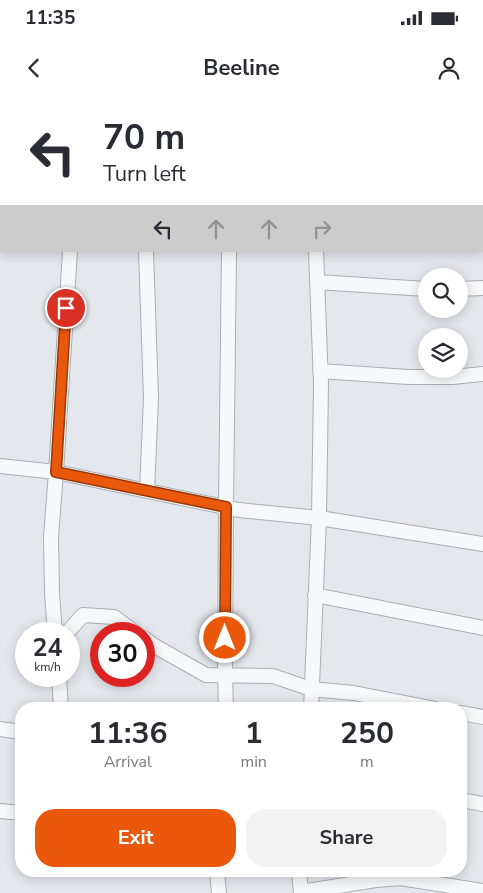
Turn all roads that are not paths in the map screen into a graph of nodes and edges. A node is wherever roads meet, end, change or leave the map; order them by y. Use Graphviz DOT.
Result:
graph roads {
  1 [pos="70,252"];
  2 [pos="146,252"];
  3 [pos="230,252"];
  4 [pos="316,252"];
  5 [pos="317,282"];
  6 [pos="418,288"];
  7 [pos="483,288"];
  8 [pos="468,289"];
  9 [pos="320,371"];
  10 [pos="483,374"];
  11 [pos="0,466"];
  12 [pos="56,472"];
  13 [pos="147,491"];
  14 [pos="226,507"];
  15 [pos="319,518"];
  16 [pos="483,544"];
  17 [pos="316,595"];
  18 [pos="54,622"];
  19 [pos="77,622"];
  20 [pos="121,622"];
  21 [pos="483,628"];
  22 [pos="155,646"];
  23 [pos="225,675"];
  24 [pos="60,687"];
  25 [pos="311,690"];
  26 [pos="61,702"];
  27 [pos="226,702"];
  28 [pos="311,702"];
  29 [pos="398,702"];
  30 [pos="467,715"];
  31 [pos="483,718"];
  32 [pos="0,729"];
  33 [pos="15,731"];
  34 [pos="467,801"];
  35 [pos="483,804"];
  36 [pos="0,811"];
  37 [pos="15,812"];
  38 [pos="218,877"];
  39 [pos="300,877"];
  40 [pos="387,881"];
  41 [pos="483,891"];
  42 [pos="219,893"];
  43 [pos="301,893"];
  1 -- 12 [label="street"];
  2 -- 13 [label="street"];
  3 -- 14 [label="street"];
  4 -- 5 [label="street"];
  5 -- 6 [label="street"];
  5 -- 9 [label="street"];
  7 -- 8 [label="street"];
  9 -- 10 [label="street"];
  9 -- 15 [label="street"];
  11 -- 12 [label="street"];
  12 -- 13 [label="street"];
  12 -- 18 [label="street"];
  13 -- 14 [label="street"];
  14 -- 15 [label="street"];
  14 -- 23 [label="street"];
  15 -- 16 [label="street"];
  15 -- 17 [label="street"];
  17 -- 21 [label="street"];
  17 -- 25 [label="street"];
  19 -- 20 [label="street"];
  22 -- 23 [label="street"];
  23 -- 25 [label="street"];
  23 -- 27 [label="street"];
  24 -- 26 [label="street"];
  25 -- 28 [label="street"];
  25 -- 29 [label="street"];
  30 -- 31 [label="street"];
  32 -- 33 [label="street"];
  34 -- 35 [label="street"];
  36 -- 37 [label="street"];
  38 -- 42 [label="street"];
  39 -- 43 [label="street"];
  40 -- 41 [label="street"];
  40 -- 43 [label="street"];
}
